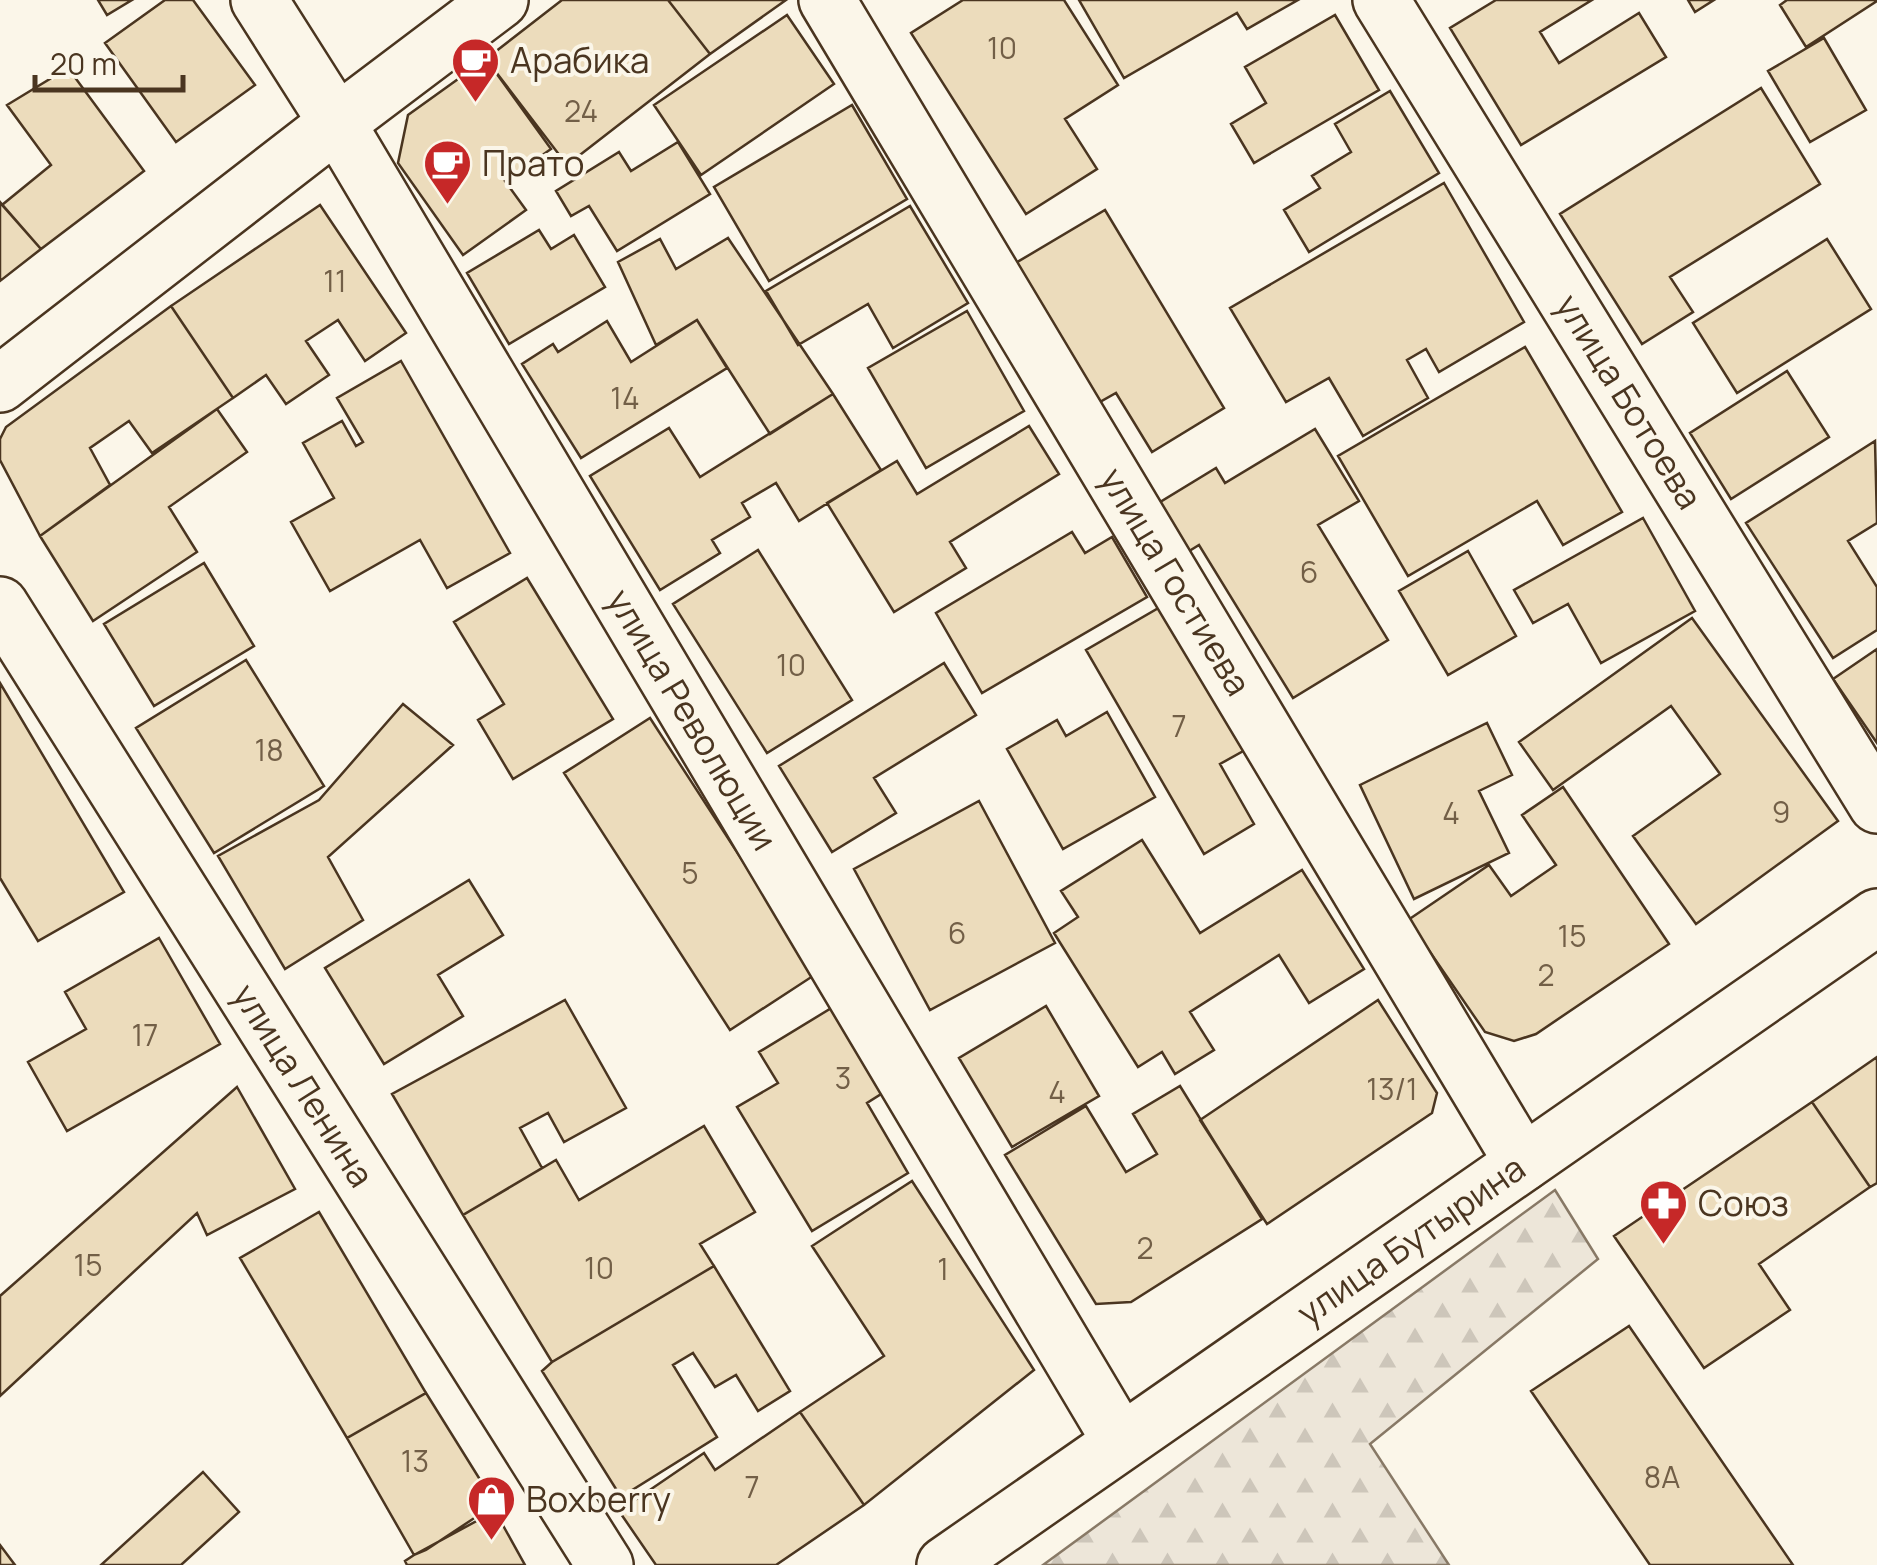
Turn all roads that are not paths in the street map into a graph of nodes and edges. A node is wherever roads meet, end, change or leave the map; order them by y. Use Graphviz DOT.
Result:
graph roads {
  1 [pos="259,0"];
  2 [pos="500,0"];
  3 [pos="827,0"];
  4 [pos="1382,0"];
  5 [pos="337,123"];
  6 [pos="0,384"];
  7 [pos="0,605"];
  8 [pos="1877,805"];
  9 [pos="1877,918"];
  10 [pos="1523,1163"];
  11 [pos="1121,1442"];
  12 [pos="604,1565"];
  13 [pos="945,1565"];
  1 -- 5 [label="street, улица Революции"];
  2 -- 5 [label="street"];
  3 -- 10 [label="street, улица Гостиева"];
  4 -- 8 [label="street, улица Ботоева"];
  5 -- 6 [label="street"];
  5 -- 11 [label="street, улица Революции"];
  7 -- 12 [label="street, улица Ленина"];
  9 -- 10 [label="street, улица Бутырина"];
  10 -- 11 [label="street, улица Бутырина"];
  11 -- 13 [label="street, улица Бутырина"];
}
